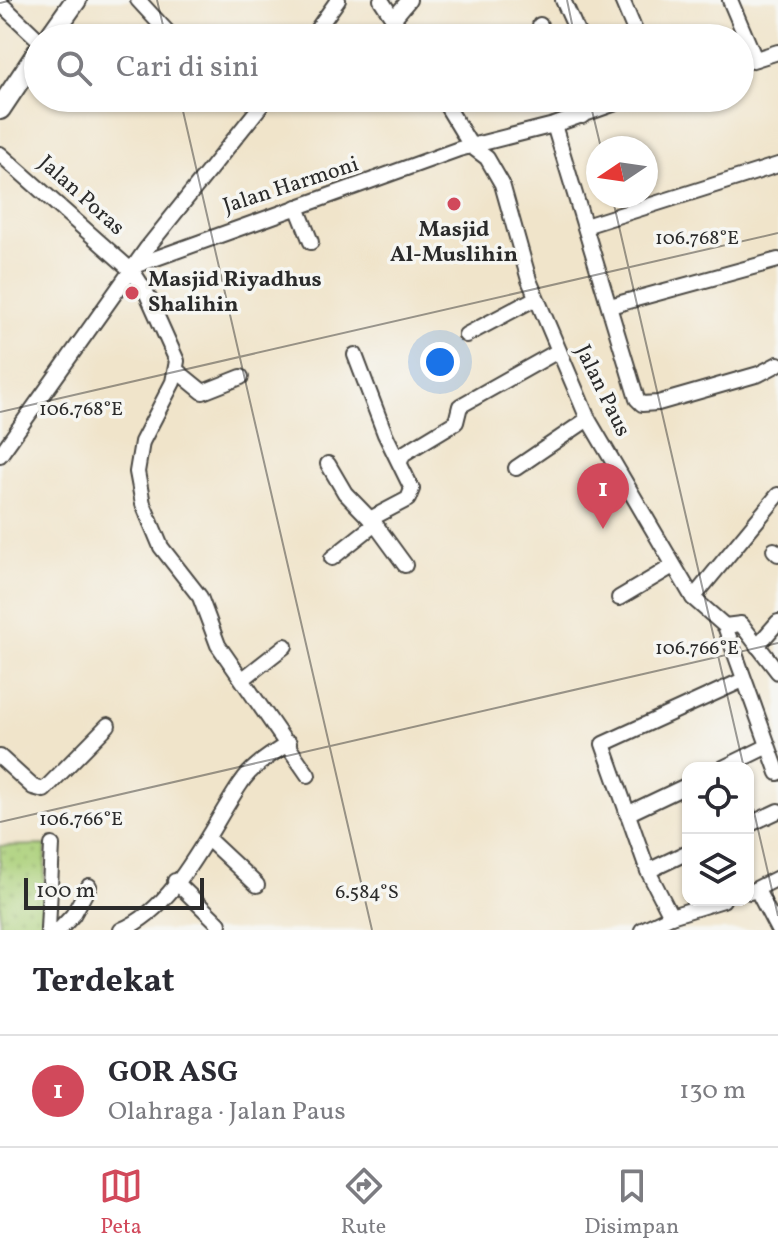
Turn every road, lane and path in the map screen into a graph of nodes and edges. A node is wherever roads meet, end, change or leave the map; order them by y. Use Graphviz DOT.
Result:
graph roads {
  1 [pos="76,0"];
  2 [pos="138,0"];
  3 [pos="338,0"];
  4 [pos="381,0"];
  5 [pos="409,0"];
  6 [pos="563,0"];
  7 [pos="622,0"];
  8 [pos="730,0"];
  9 [pos="0,3"];
  10 [pos="394,18"];
  11 [pos="59,24"];
  12 [pos="160,24"];
  13 [pos="321,24"];
  14 [pos="398,24"];
  15 [pos="574,24"];
  16 [pos="632,24"];
  17 [pos="740,24"];
  18 [pos="24,26"];
  19 [pos="778,52"];
  20 [pos="755,59"];
  21 [pos="24,73"];
  22 [pos="0,109"];
  23 [pos="256,112"];
  24 [pos="449,112"];
  25 [pos="580,112"];
  26 [pos="593,112"];
  27 [pos="582,116"];
  28 [pos="554,125"];
  29 [pos="465,147"];
  30 [pos="0,154"];
  31 [pos="778,165"];
  32 [pos="297,207"];
  33 [pos="585,226"];
  34 [pos="311,242"];
  35 [pos="778,260"];
  36 [pos="135,268"];
  37 [pos="536,298"];
  38 [pos="610,306"];
  39 [pos="466,335"];
  40 [pos="558,351"];
  41 [pos="355,355"];
  42 [pos="778,364"];
  43 [pos="176,370"];
  44 [pos="241,377"];
  45 [pos="588,419"];
  46 [pos="0,455"];
  47 [pos="400,462"];
  48 [pos="328,464"];
  49 [pos="516,468"];
  50 [pos="778,495"];
  51 [pos="373,522"];
  52 [pos="332,558"];
  53 [pos="405,565"];
  54 [pos="673,566"];
  55 [pos="619,598"];
  56 [pos="693,598"];
  57 [pos="778,622"];
  58 [pos="725,626"];
  59 [pos="285,646"];
  60 [pos="757,646"];
  61 [pos="778,672"];
  62 [pos="243,679"];
  63 [pos="743,680"];
  64 [pos="108,725"];
  65 [pos="289,743"];
  66 [pos="768,746"];
  67 [pos="0,757"];
  68 [pos="735,762"];
  69 [pos="778,773"];
  70 [pos="308,775"];
  71 [pos="682,788"];
  72 [pos="778,811"];
  73 [pos="627,814"];
  74 [pos="754,822"];
  75 [pos="208,839"];
  76 [pos="52,845"];
  77 [pos="682,855"];
  78 [pos="648,871"];
  79 [pos="778,878"];
  80 [pos="175,881"];
  81 [pos="257,885"];
  82 [pos="89,886"];
  83 [pos="754,890"];
  84 [pos="754,894"];
  85 [pos="704,906"];
  86 [pos="671,916"];
  87 [pos="219,924"];
  88 [pos="147,926"];
  89 [pos="66,928"];
  90 [pos="48,930"];
  91 [pos="121,930"];
  92 [pos="642,930"];
  93 [pos="778,930"];
  1 -- 11 [label="main road"];
  2 -- 12 [label="street"];
  3 -- 13 [label="street"];
  4 -- 10 [label="street"];
  5 -- 10 [label="street"];
  6 -- 15 [label="street"];
  7 -- 16 [label="street"];
  8 -- 17 [label="street"];
  9 -- 18 [label="street"];
  10 -- 14 [label="street"];
  19 -- 20 [label="street"];
  21 -- 22 [label="main road"];
  23 -- 36 [label="street"];
  24 -- 29 [label="street, Jalan Paus"];
  25 -- 27 [label="street"];
  26 -- 27 [label="street, Jalan Harmoni"];
  27 -- 28 [label="street, Jalan Harmoni"];
  28 -- 29 [label="street, Jalan Harmoni"];
  28 -- 33 [label="street"];
  29 -- 32 [label="street, Jalan Harmoni"];
  29 -- 37 [label="street, Jalan Paus"];
  30 -- 36 [label="street, Jalan Poras"];
  31 -- 33 [label="street"];
  32 -- 34 [label="street"];
  32 -- 36 [label="street, Jalan Harmoni"];
  33 -- 38 [label="street"];
  35 -- 38 [label="street"];
  36 -- 43 [label="street"];
  36 -- 46 [label="street"];
  37 -- 39 [label="street"];
  37 -- 40 [label="street, Jalan Paus"];
  38 -- 42 [label="street"];
  40 -- 45 [label="street, Jalan Paus"];
  40 -- 47 [label="street"];
  41 -- 47 [label="street"];
  43 -- 44 [label="street"];
  43 -- 62 [label="street"];
  45 -- 49 [label="street"];
  45 -- 54 [label="street, Jalan Paus"];
  47 -- 51 [label="street"];
  48 -- 51 [label="street"];
  50 -- 56 [label="street"];
  51 -- 52 [label="street"];
  51 -- 53 [label="street"];
  54 -- 55 [label="street"];
  54 -- 56 [label="street, Jalan Paus"];
  56 -- 58 [label="street, Jalan Paus"];
  57 -- 60 [label="street"];
  58 -- 60 [label="street, Jalan Paus"];
  58 -- 63 [label="street"];
  59 -- 62 [label="street"];
  60 -- 61 [label="street"];
  62 -- 65 [label="street"];
  63 -- 66 [label="street"];
  63 -- 73 [label="street"];
  64 -- 67 [label="street"];
  65 -- 70 [label="street"];
  65 -- 75 [label="street"];
  66 -- 68 [label="street"];
  66 -- 69 [label="street"];
  71 -- 73 [label="street"];
  72 -- 74 [label="street"];
  73 -- 78 [label="street"];
  75 -- 80 [label="street"];
  75 -- 81 [label="street"];
  76 -- 90 [label="street"];
  77 -- 78 [label="street"];
  78 -- 86 [label="street"];
  79 -- 83 [label="street"];
  80 -- 87 [label="street"];
  80 -- 88 [label="street"];
  82 -- 89 [label="street"];
  84 -- 93 [label="street"];
  85 -- 86 [label="street"];
  86 -- 92 [label="street"];
  88 -- 91 [label="street"];
}
